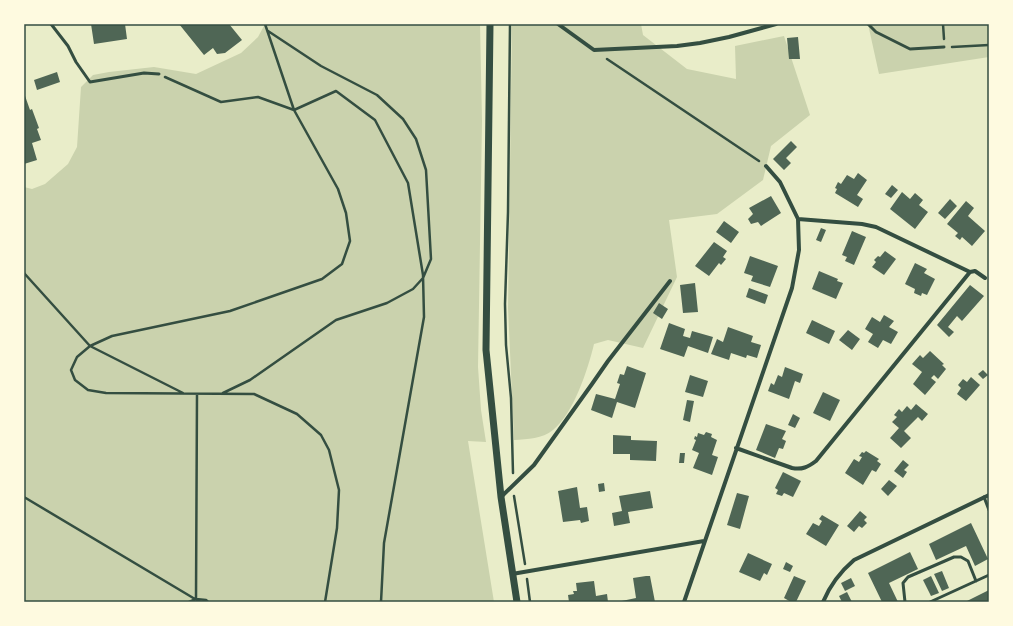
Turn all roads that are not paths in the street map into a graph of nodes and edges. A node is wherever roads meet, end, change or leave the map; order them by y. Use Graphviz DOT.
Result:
graph roads {
  1 [pos="51,24"];
  2 [pos="490,24"];
  3 [pos="558,24"];
  4 [pos="776,24"];
  5 [pos="868,24"];
  6 [pos="944,47"];
  7 [pos="160,74"];
  8 [pos="766,166"];
  9 [pos="798,219"];
  10 [pos="970,272"];
  11 [pos="985,278"];
  12 [pos="670,281"];
  13 [pos="736,448"];
  14 [pos="989,495"];
  15 [pos="501,497"];
  16 [pos="984,497"];
  17 [pos="989,510"];
  18 [pos="704,541"];
  19 [pos="512,574"];
  20 [pos="989,574"];
  21 [pos="976,581"];
  22 [pos="517,602"];
  23 [pos="684,602"];
  24 [pos="823,602"];
  25 [pos="905,602"];
  26 [pos="930,602"];
  1 -- 7 [label="lane"];
  2 -- 15 [label="street"];
  3 -- 4 [label="street"];
  5 -- 6 [label="lane"];
  8 -- 9 [label="street"];
  9 -- 10 [label="street"];
  9 -- 13 [label="street"];
  10 -- 11 [label="street"];
  10 -- 13 [label="street"];
  12 -- 15 [label="street"];
  13 -- 18 [label="street"];
  14 -- 16 [label="street"];
  15 -- 19 [label="street"];
  16 -- 17 [label="lane"];
  16 -- 24 [label="street"];
  18 -- 19 [label="street"];
  18 -- 23 [label="street"];
  19 -- 22 [label="street"];
  20 -- 21 [label="lane"];
  21 -- 25 [label="lane"];
  21 -- 26 [label="lane"];
}
